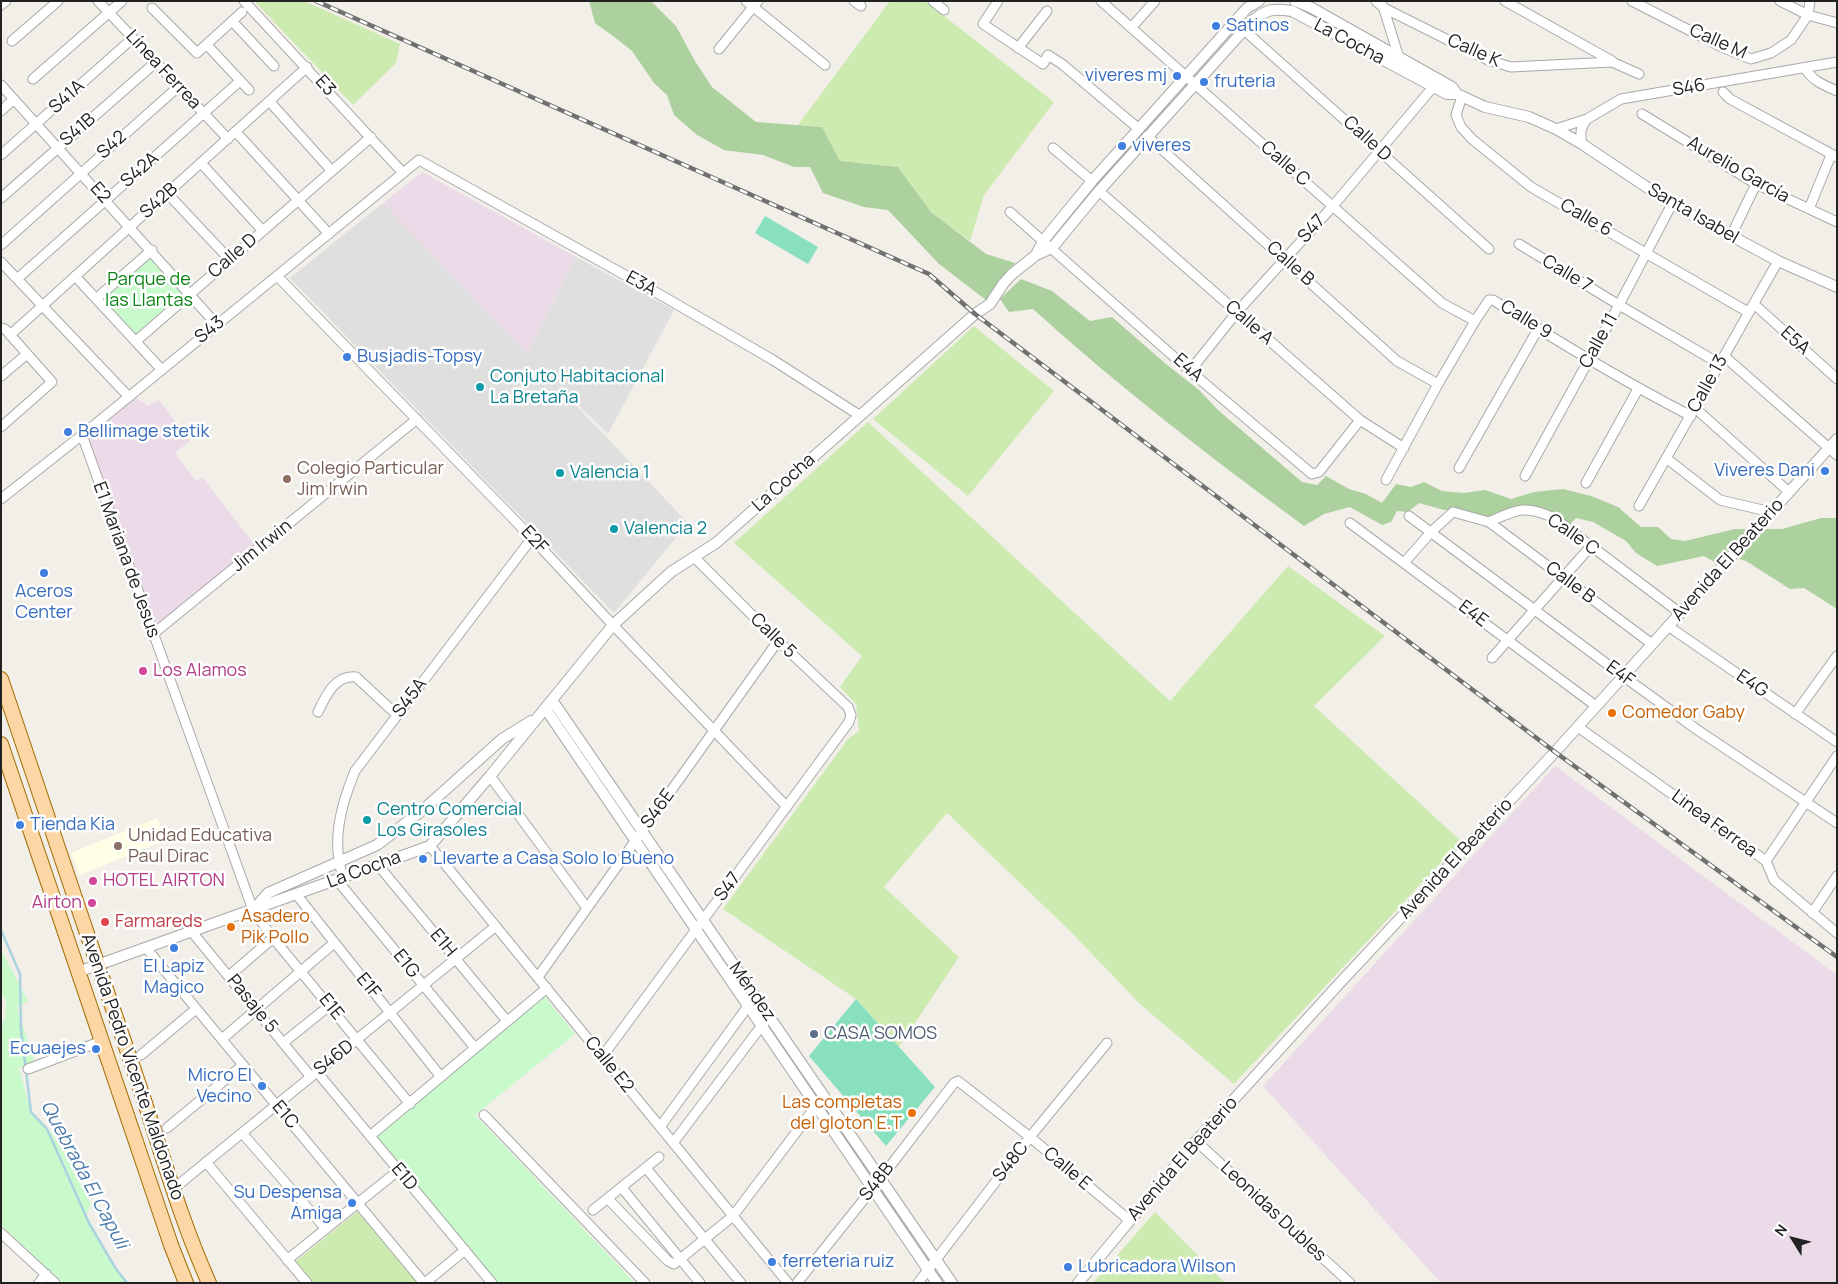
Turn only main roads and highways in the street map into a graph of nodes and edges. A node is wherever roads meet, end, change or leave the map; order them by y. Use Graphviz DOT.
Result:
graph roads {
  1 [pos="1,679"];
  2 [pos="1,744"];
  3 [pos="186,1283"];
  4 [pos="209,1283"];
  1 -- 4 [label="main road, Avenida Pedro Vicente Maldonado"];
  2 -- 3 [label="main road, Avenida Pedro Vicente Maldonado"];
}
